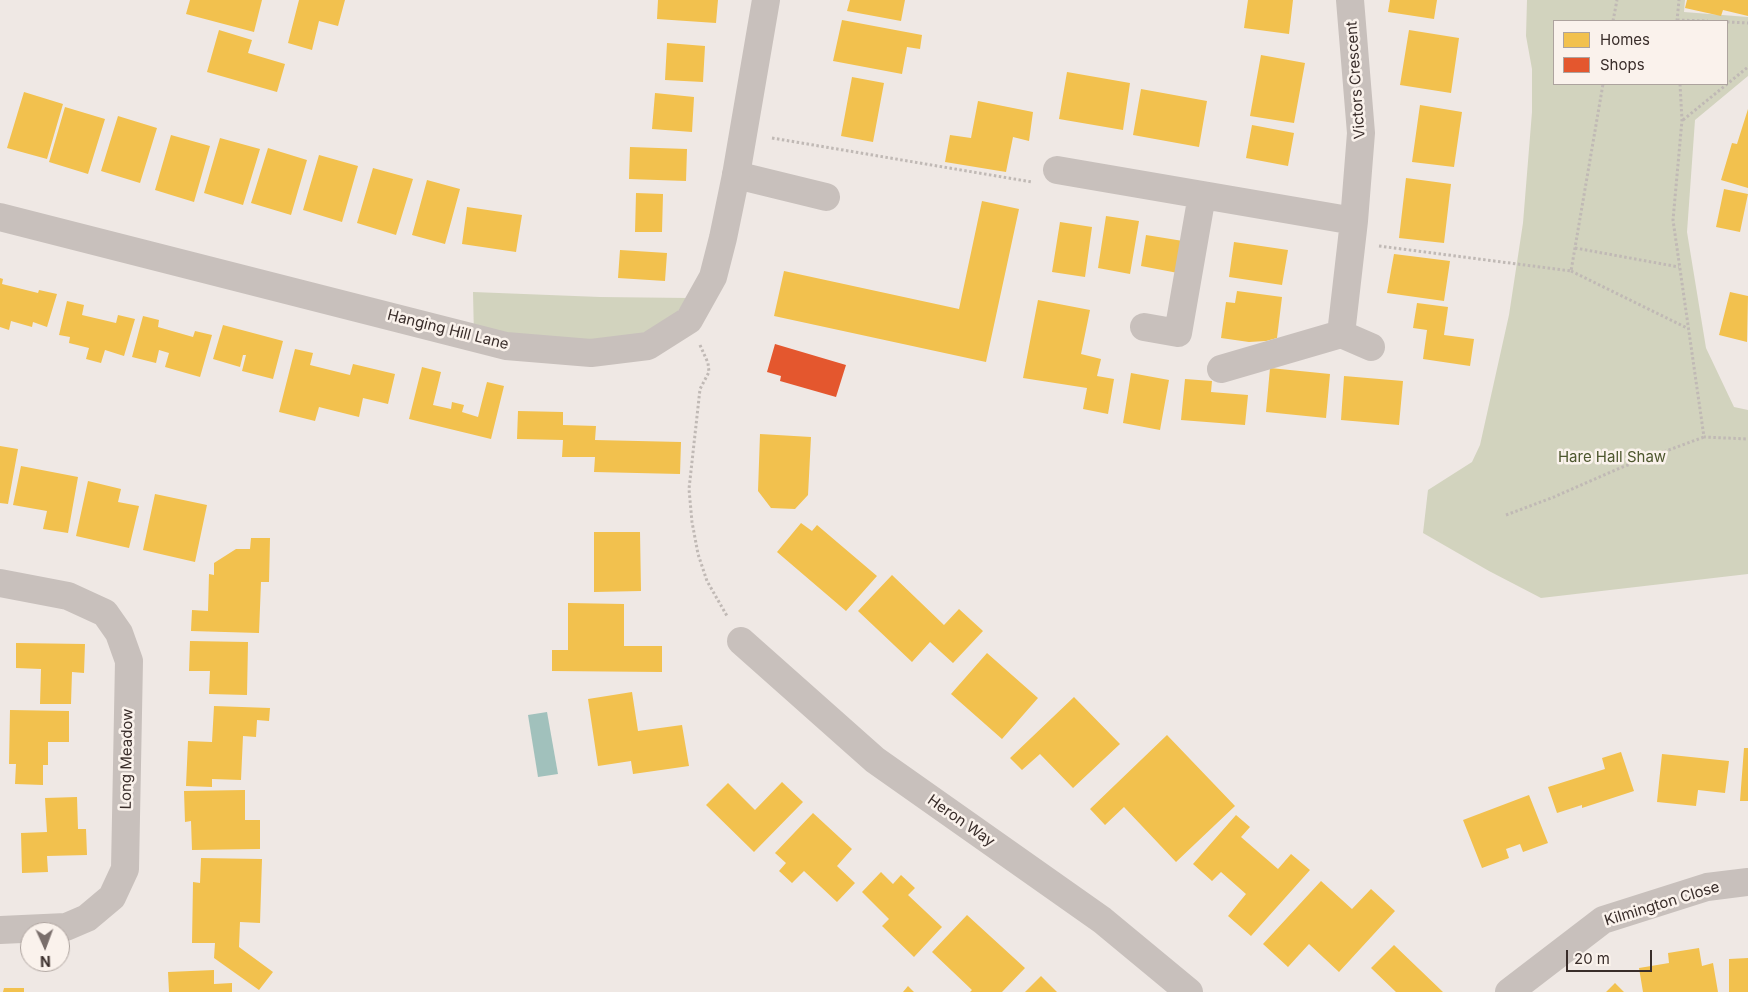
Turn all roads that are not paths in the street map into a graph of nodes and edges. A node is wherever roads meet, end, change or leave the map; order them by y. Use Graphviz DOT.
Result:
graph roads {
  1 [pos="766,0"];
  2 [pos="1350,0"];
  3 [pos="1058,170"];
  4 [pos="736,175"];
  5 [pos="1202,195"];
  6 [pos="826,197"];
  7 [pos="0,217"];
  8 [pos="1353,232"];
  9 [pos="1144,328"];
  10 [pos="1341,334"];
  11 [pos="1371,347"];
  12 [pos="1221,369"];
  13 [pos="0,583"];
  14 [pos="740,641"];
  15 [pos="1748,882"];
  16 [pos="0,930"];
  17 [pos="1190,992"];
  18 [pos="1509,992"];
  1 -- 4 [label="street, Hanging Hill Lane"];
  2 -- 8 [label="street, Victors Crescent"];
  3 -- 5 [label="street"];
  4 -- 6 [label="street"];
  4 -- 7 [label="street, Hanging Hill Lane"];
  5 -- 8 [label="street"];
  5 -- 9 [label="street"];
  8 -- 10 [label="street, Victors Crescent"];
  10 -- 11 [label="street"];
  10 -- 12 [label="street"];
  13 -- 16 [label="street, Long Meadow"];
  14 -- 17 [label="street, Heron Way"];
  15 -- 18 [label="street, Kilmington Close"];
}
